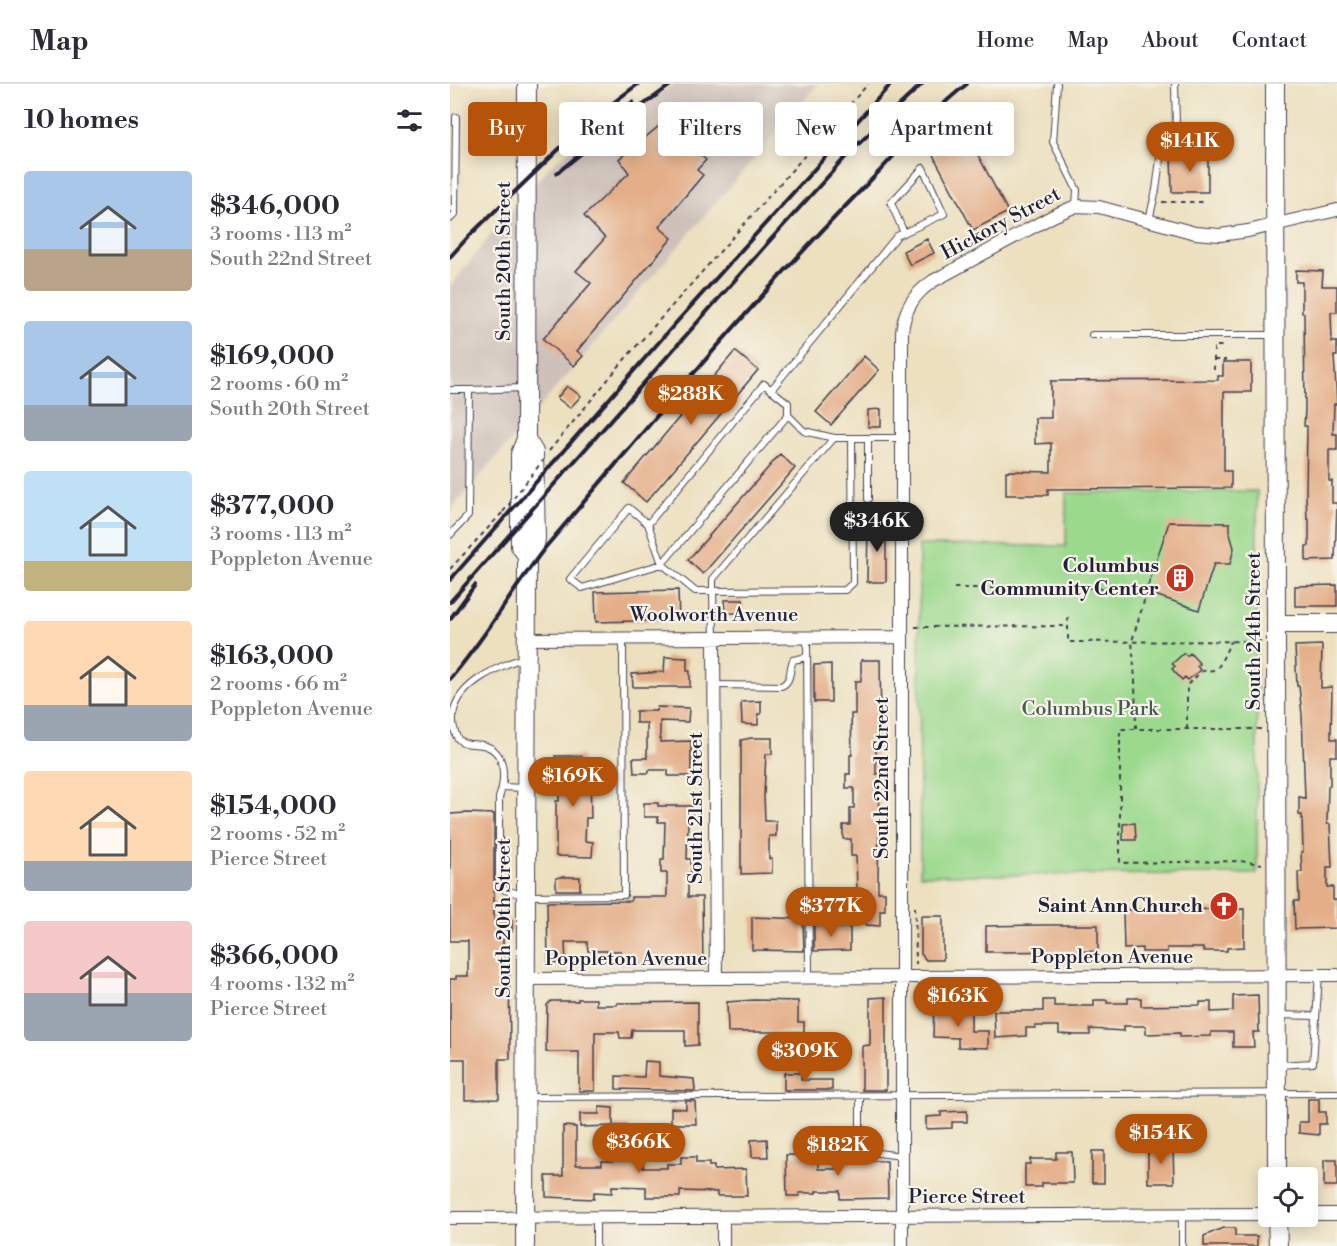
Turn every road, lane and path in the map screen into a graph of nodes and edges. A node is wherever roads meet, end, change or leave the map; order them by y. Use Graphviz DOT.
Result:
graph roads {
  1 [pos="527,84"];
  2 [pos="868,84"];
  3 [pos="1057,84"];
  4 [pos="1175,84"];
  5 [pos="1275,84"];
  6 [pos="456,117"];
  7 [pos="1164,202"];
  8 [pos="1204,202"];
  9 [pos="1076,206"];
  10 [pos="1337,210"];
  11 [pos="450,219"];
  12 [pos="1149,221"];
  13 [pos="1275,224"];
  14 [pos="904,233"];
  15 [pos="907,310"];
  16 [pos="1092,335"];
  17 [pos="1275,335"];
  18 [pos="1226,346"];
  19 [pos="1214,360"];
  20 [pos="1226,360"];
  21 [pos="1214,370"];
  22 [pos="527,388"];
  23 [pos="450,390"];
  24 [pos="469,390"];
  25 [pos="771,390"];
  26 [pos="789,415"];
  27 [pos="834,438"];
  28 [pos="852,438"];
  29 [pos="868,438"];
  30 [pos="902,438"];
  31 [pos="868,499"];
  32 [pos="648,524"];
  33 [pos="450,535"];
  34 [pos="662,564"];
  35 [pos="450,569"];
  36 [pos="954,588"];
  37 [pos="713,591"];
  38 [pos="1068,617"];
  39 [pos="1276,624"];
  40 [pos="1337,624"];
  41 [pos="1068,626"];
  42 [pos="913,627"];
  43 [pos="807,637"];
  44 [pos="901,637"];
  45 [pos="623,638"];
  46 [pos="714,638"];
  47 [pos="1232,640"];
  48 [pos="1132,641"];
  49 [pos="1262,641"];
  50 [pos="527,648"];
  51 [pos="807,657"];
  52 [pos="715,685"];
  53 [pos="1136,729"];
  54 [pos="1187,729"];
  55 [pos="1263,729"];
  56 [pos="503,787"];
  57 [pos="526,788"];
  58 [pos="1262,864"];
  59 [pos="526,896"];
  60 [pos="1277,975"];
  61 [pos="1319,975"];
  62 [pos="1337,975"];
  63 [pos="903,977"];
  64 [pos="716,978"];
  65 [pos="808,978"];
  66 [pos="526,979"];
  67 [pos="1277,1015"];
  68 [pos="1316,1016"];
  69 [pos="1277,1065"];
  70 [pos="1277,1093"];
  71 [pos="1337,1093"];
  72 [pos="903,1095"];
  73 [pos="860,1096"];
  74 [pos="525,1098"];
  75 [pos="860,1137"];
  76 [pos="857,1151"];
  77 [pos="903,1156"];
  78 [pos="1277,1167"];
  79 [pos="1258,1214"];
  80 [pos="1318,1214"];
  81 [pos="1337,1214"];
  82 [pos="1182,1215"];
  83 [pos="525,1217"];
  84 [pos="596,1217"];
  85 [pos="723,1217"];
  86 [pos="902,1217"];
  87 [pos="450,1218"];
  88 [pos="1277,1227"];
  89 [pos="525,1246"];
  90 [pos="596,1246"];
  91 [pos="723,1246"];
  92 [pos="902,1246"];
  93 [pos="1182,1246"];
  94 [pos="1278,1246"];
  1 -- 22 [label="street, South 20th Street"];
  2 -- 35 [label="path, bridge"];
  3 -- 9 [label="lane"];
  4 -- 12 [label="lane"];
  5 -- 13 [label="street, South 24th Street"];
  6 -- 11 [label="lane"];
  7 -- 8 [label="path"];
  9 -- 12 [label="street, Hickory Street"];
  9 -- 15 [label="street, Hickory Street"];
  10 -- 13 [label="street, Hickory Street"];
  12 -- 13 [label="street, Hickory Street"];
  13 -- 17 [label="street, South 24th Street"];
  14 -- 14 [label="lane"];
  14 -- 25 [label="lane"];
  15 -- 30 [label="street, South 22nd Street"];
  16 -- 17 [label="lane"];
  17 -- 39 [label="street, South 24th Street"];
  18 -- 19 [label="path"];
  19 -- 20 [label="path"];
  19 -- 21 [label="path"];
  22 -- 24 [label="lane"];
  22 -- 50 [label="street, South 20th Street"];
  23 -- 24 [label="lane"];
  24 -- 33 [label="lane"];
  25 -- 26 [label="lane"];
  25 -- 32 [label="lane"];
  26 -- 27 [label="lane"];
  26 -- 34 [label="lane"];
  27 -- 28 [label="lane"];
  27 -- 37 [label="lane"];
  28 -- 29 [label="lane"];
  28 -- 37 [label="lane"];
  29 -- 30 [label="lane"];
  29 -- 31 [label="lane"];
  30 -- 44 [label="street, South 22nd Street"];
  32 -- 34 [label="lane"];
  32 -- 34 [label="lane"];
  34 -- 37 [label="lane"];
  36 -- 48 [label="path"];
  37 -- 46 [label="lane"];
  38 -- 41 [label="path"];
  39 -- 40 [label="street"];
  39 -- 60 [label="street, South 24th Street"];
  41 -- 42 [label="path"];
  41 -- 48 [label="path"];
  43 -- 44 [label="street, Woolworth Avenue"];
  43 -- 46 [label="street, Woolworth Avenue"];
  43 -- 51 [label="lane"];
  44 -- 63 [label="street, South 22nd Street"];
  45 -- 46 [label="street, Woolworth Avenue"];
  45 -- 50 [label="street, Woolworth Avenue"];
  45 -- 59 [label="lane"];
  46 -- 52 [label="street, South 21st Street"];
  47 -- 48 [label="path"];
  47 -- 49 [label="path"];
  47 -- 54 [label="path"];
  48 -- 53 [label="path"];
  50 -- 56 [label="lane"];
  50 -- 57 [label="street, South 20th Street"];
  51 -- 52 [label="lane"];
  51 -- 65 [label="lane"];
  52 -- 64 [label="street, South 21st Street"];
  53 -- 54 [label="path"];
  53 -- 58 [label="path"];
  54 -- 55 [label="path"];
  56 -- 57 [label="lane"];
  56 -- 59 [label="lane"];
  57 -- 59 [label="street, South 20th Street"];
  59 -- 66 [label="street, South 20th Street"];
  60 -- 61 [label="street, Poppleton Avenue"];
  60 -- 63 [label="street, Poppleton Avenue"];
  60 -- 67 [label="street, South 24th Street"];
  61 -- 62 [label="street, Poppleton Avenue"];
  61 -- 68 [label="lane"];
  63 -- 65 [label="street, Poppleton Avenue"];
  63 -- 72 [label="street, South 22nd Street"];
  64 -- 65 [label="street, Poppleton Avenue"];
  64 -- 66 [label="street, Poppleton Avenue"];
  66 -- 74 [label="street, South 20th Street"];
  67 -- 68 [label="lane"];
  67 -- 69 [label="street, South 24th Street"];
  68 -- 69 [label="lane"];
  69 -- 70 [label="street, South 24th Street"];
  70 -- 71 [label="lane"];
  70 -- 72 [label="lane"];
  70 -- 78 [label="street, South 24th Street"];
  72 -- 73 [label="lane"];
  72 -- 77 [label="street, South 22nd Street"];
  73 -- 74 [label="lane"];
  73 -- 75 [label="lane"];
  74 -- 83 [label="street, South 20th Street"];
  75 -- 76 [label="lane"];
  75 -- 77 [label="lane"];
  77 -- 86 [label="street, South 22nd Street"];
  79 -- 82 [label="street, Pierce Street"];
  80 -- 81 [label="street"];
  82 -- 86 [label="street, Pierce Street"];
  82 -- 93 [label="lane"];
  83 -- 84 [label="street, Pierce Street"];
  83 -- 87 [label="street, Pierce Street"];
  83 -- 89 [label="street, South 20th Street"];
  84 -- 85 [label="street, Pierce Street"];
  84 -- 90 [label="lane"];
  85 -- 86 [label="street, Pierce Street"];
  85 -- 91 [label="street"];
  86 -- 92 [label="street, South 22nd Street"];
  88 -- 94 [label="street"];
}
